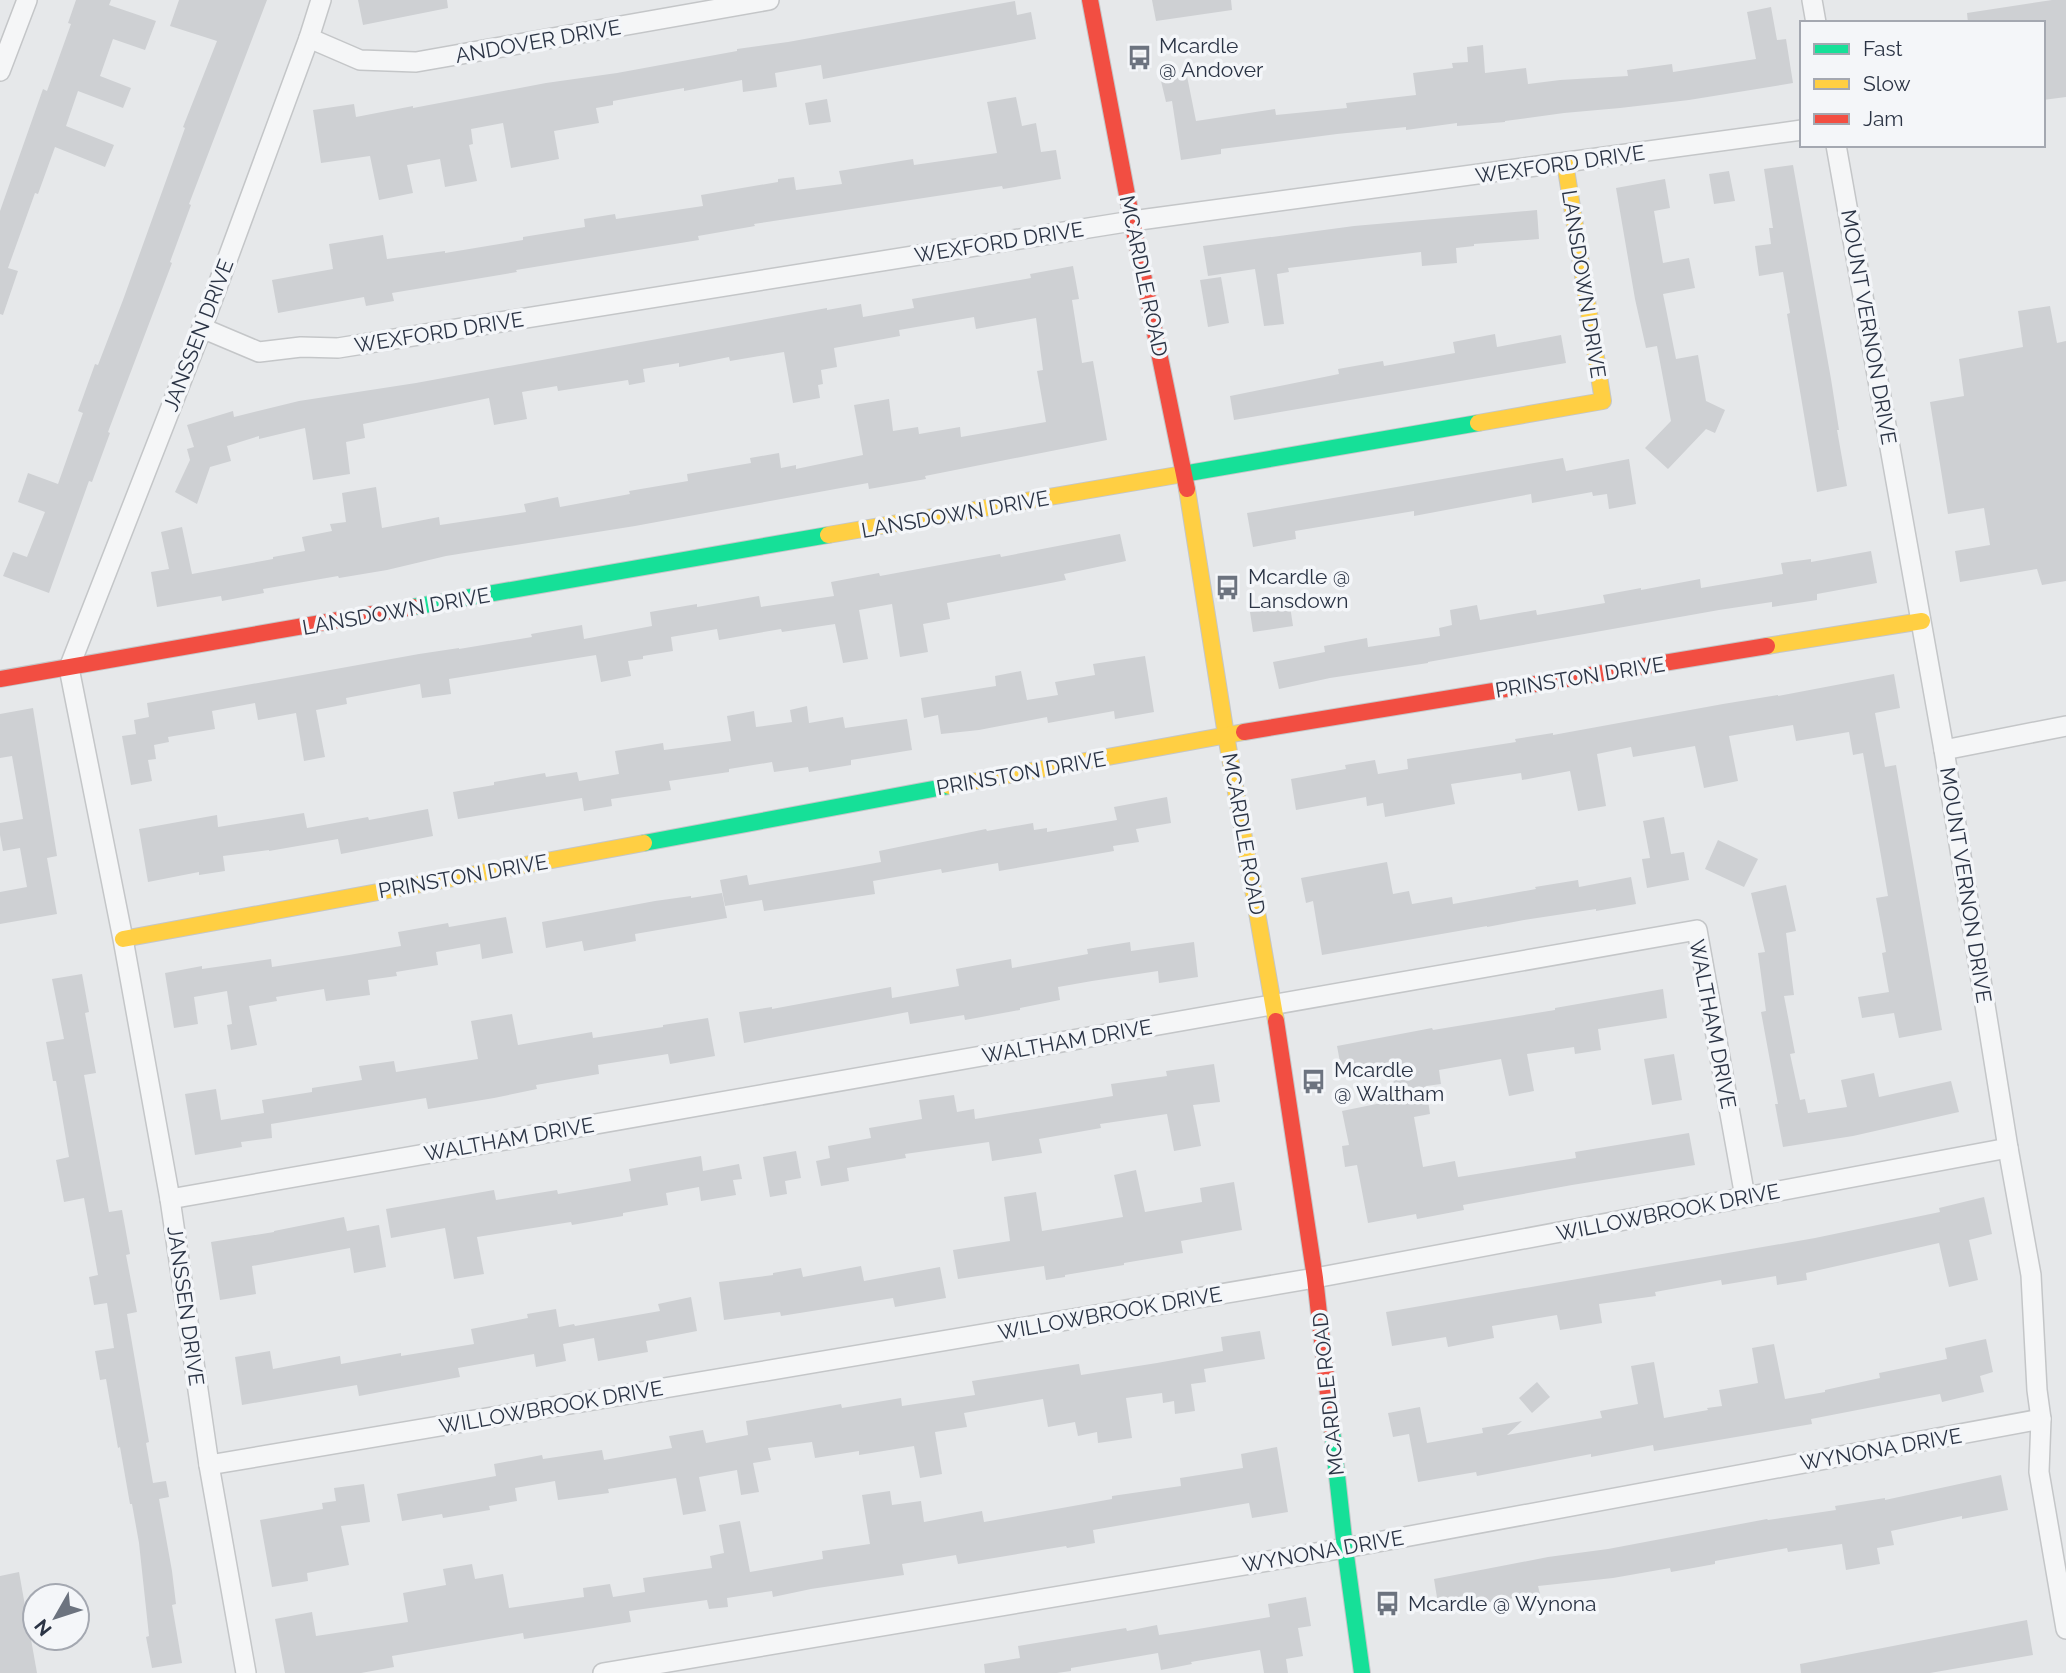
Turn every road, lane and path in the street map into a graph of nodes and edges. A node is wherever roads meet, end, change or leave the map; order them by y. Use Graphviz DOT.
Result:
graph roads {
  1 [pos="27,0"];
  2 [pos="321,0"];
  3 [pos="769,0"];
  4 [pos="1090,0"];
  5 [pos="1812,0"];
  6 [pos="1816,21"];
  7 [pos="309,38"];
  8 [pos="0,71"];
  9 [pos="1800,130"];
  10 [pos="1836,147"];
  11 [pos="1564,163"];
  12 [pos="1132,221"];
  13 [pos="202,328"];
  14 [pos="1185,474"];
  15 [pos="1922,621"];
  16 [pos="69,668"];
  17 [pos="0,679"];
  18 [pos="2066,726"];
  19 [pos="1226,735"];
  20 [pos="1944,750"];
  21 [pos="123,939"];
  22 [pos="1274,1005"];
  23 [pos="2008,1148"];
  24 [pos="1745,1197"];
  25 [pos="170,1199"];
  26 [pos="1315,1278"];
  27 [pos="2041,1419"];
  28 [pos="209,1465"];
  29 [pos="1345,1548"];
  30 [pos="2066,1629"];
  31 [pos="246,1673"];
  32 [pos="603,1673"];
  33 [pos="1362,1673"];
  1 -- 8 [label="street"];
  2 -- 7 [label="street, JANSSEN DRIVE"];
  3 -- 7 [label="street, ANDOVER DRIVE"];
  4 -- 12 [label="street, MCARDLE ROAD"];
  5 -- 6 [label="street"];
  7 -- 13 [label="street, JANSSEN DRIVE"];
  9 -- 11 [label="street, WEXFORD DRIVE"];
  10 -- 15 [label="street, MOUNT VERNON DRIVE"];
  11 -- 12 [label="street, WEXFORD DRIVE"];
  11 -- 14 [label="street, LANSDOWN DRIVE"];
  12 -- 13 [label="street, WEXFORD DRIVE"];
  12 -- 14 [label="street, MCARDLE ROAD"];
  13 -- 16 [label="street, JANSSEN DRIVE"];
  14 -- 16 [label="street, LANSDOWN DRIVE"];
  14 -- 19 [label="street, MCARDLE ROAD"];
  15 -- 19 [label="street, PRINSTON DRIVE"];
  15 -- 20 [label="street, MOUNT VERNON DRIVE"];
  16 -- 17 [label="street, LANSDOWN DRIVE"];
  16 -- 21 [label="street"];
  18 -- 20 [label="street"];
  19 -- 21 [label="street, PRINSTON DRIVE"];
  19 -- 22 [label="street, MCARDLE ROAD"];
  20 -- 23 [label="street, MOUNT VERNON DRIVE"];
  21 -- 25 [label="street, JANSSEN DRIVE"];
  22 -- 24 [label="street, WALTHAM DRIVE"];
  22 -- 25 [label="street, WALTHAM DRIVE"];
  22 -- 26 [label="street, MCARDLE ROAD"];
  23 -- 24 [label="street, WILLOWBROOK DRIVE"];
  23 -- 27 [label="street, MOUNT VERNON DRIVE"];
  24 -- 26 [label="street, WILLOWBROOK DRIVE"];
  25 -- 28 [label="street, JANSSEN DRIVE"];
  26 -- 28 [label="street, WILLOWBROOK DRIVE"];
  26 -- 29 [label="street, MCARDLE ROAD"];
  27 -- 29 [label="street, WYNONA DRIVE"];
  27 -- 30 [label="street, MOUNT VERNON DRIVE"];
  28 -- 31 [label="street, JANSSEN DRIVE"];
  29 -- 32 [label="street, WYNONA DRIVE"];
  29 -- 33 [label="street, MCARDLE ROAD"];
}
